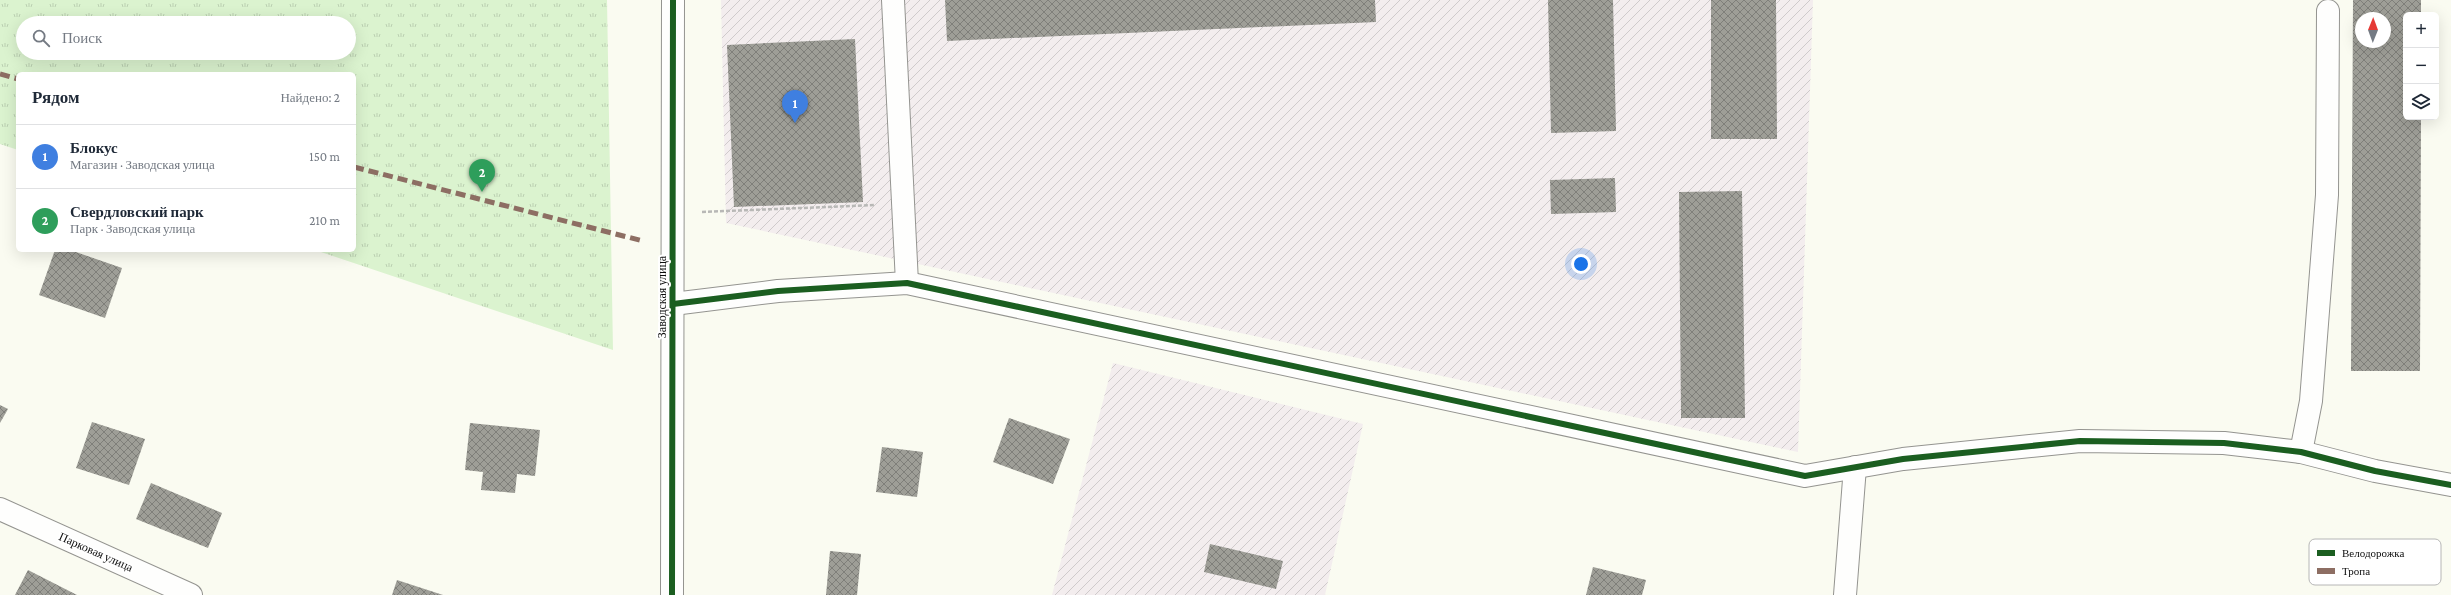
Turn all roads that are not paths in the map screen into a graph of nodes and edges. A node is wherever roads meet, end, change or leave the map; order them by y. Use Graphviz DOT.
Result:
graph roads {
  1 [pos="673,0"];
  2 [pos="893,0"];
  3 [pos="2328,11"];
  4 [pos="907,283"];
  5 [pos="673,304"];
  6 [pos="2301,452"];
  7 [pos="1855,467"];
  8 [pos="2451,485"];
  9 [pos="0,509"];
  10 [pos="192,595"];
  11 [pos="672,595"];
  12 [pos="1845,595"];
  1 -- 5 [label="street, Заводская улица"];
  2 -- 4 [label="street"];
  3 -- 6 [label="street"];
  4 -- 5 [label="street"];
  4 -- 7 [label="street"];
  5 -- 11 [label="street, Заводская улица"];
  6 -- 7 [label="street"];
  6 -- 8 [label="street"];
  7 -- 12 [label="street"];
  9 -- 10 [label="street, Парковая улица"];
}
